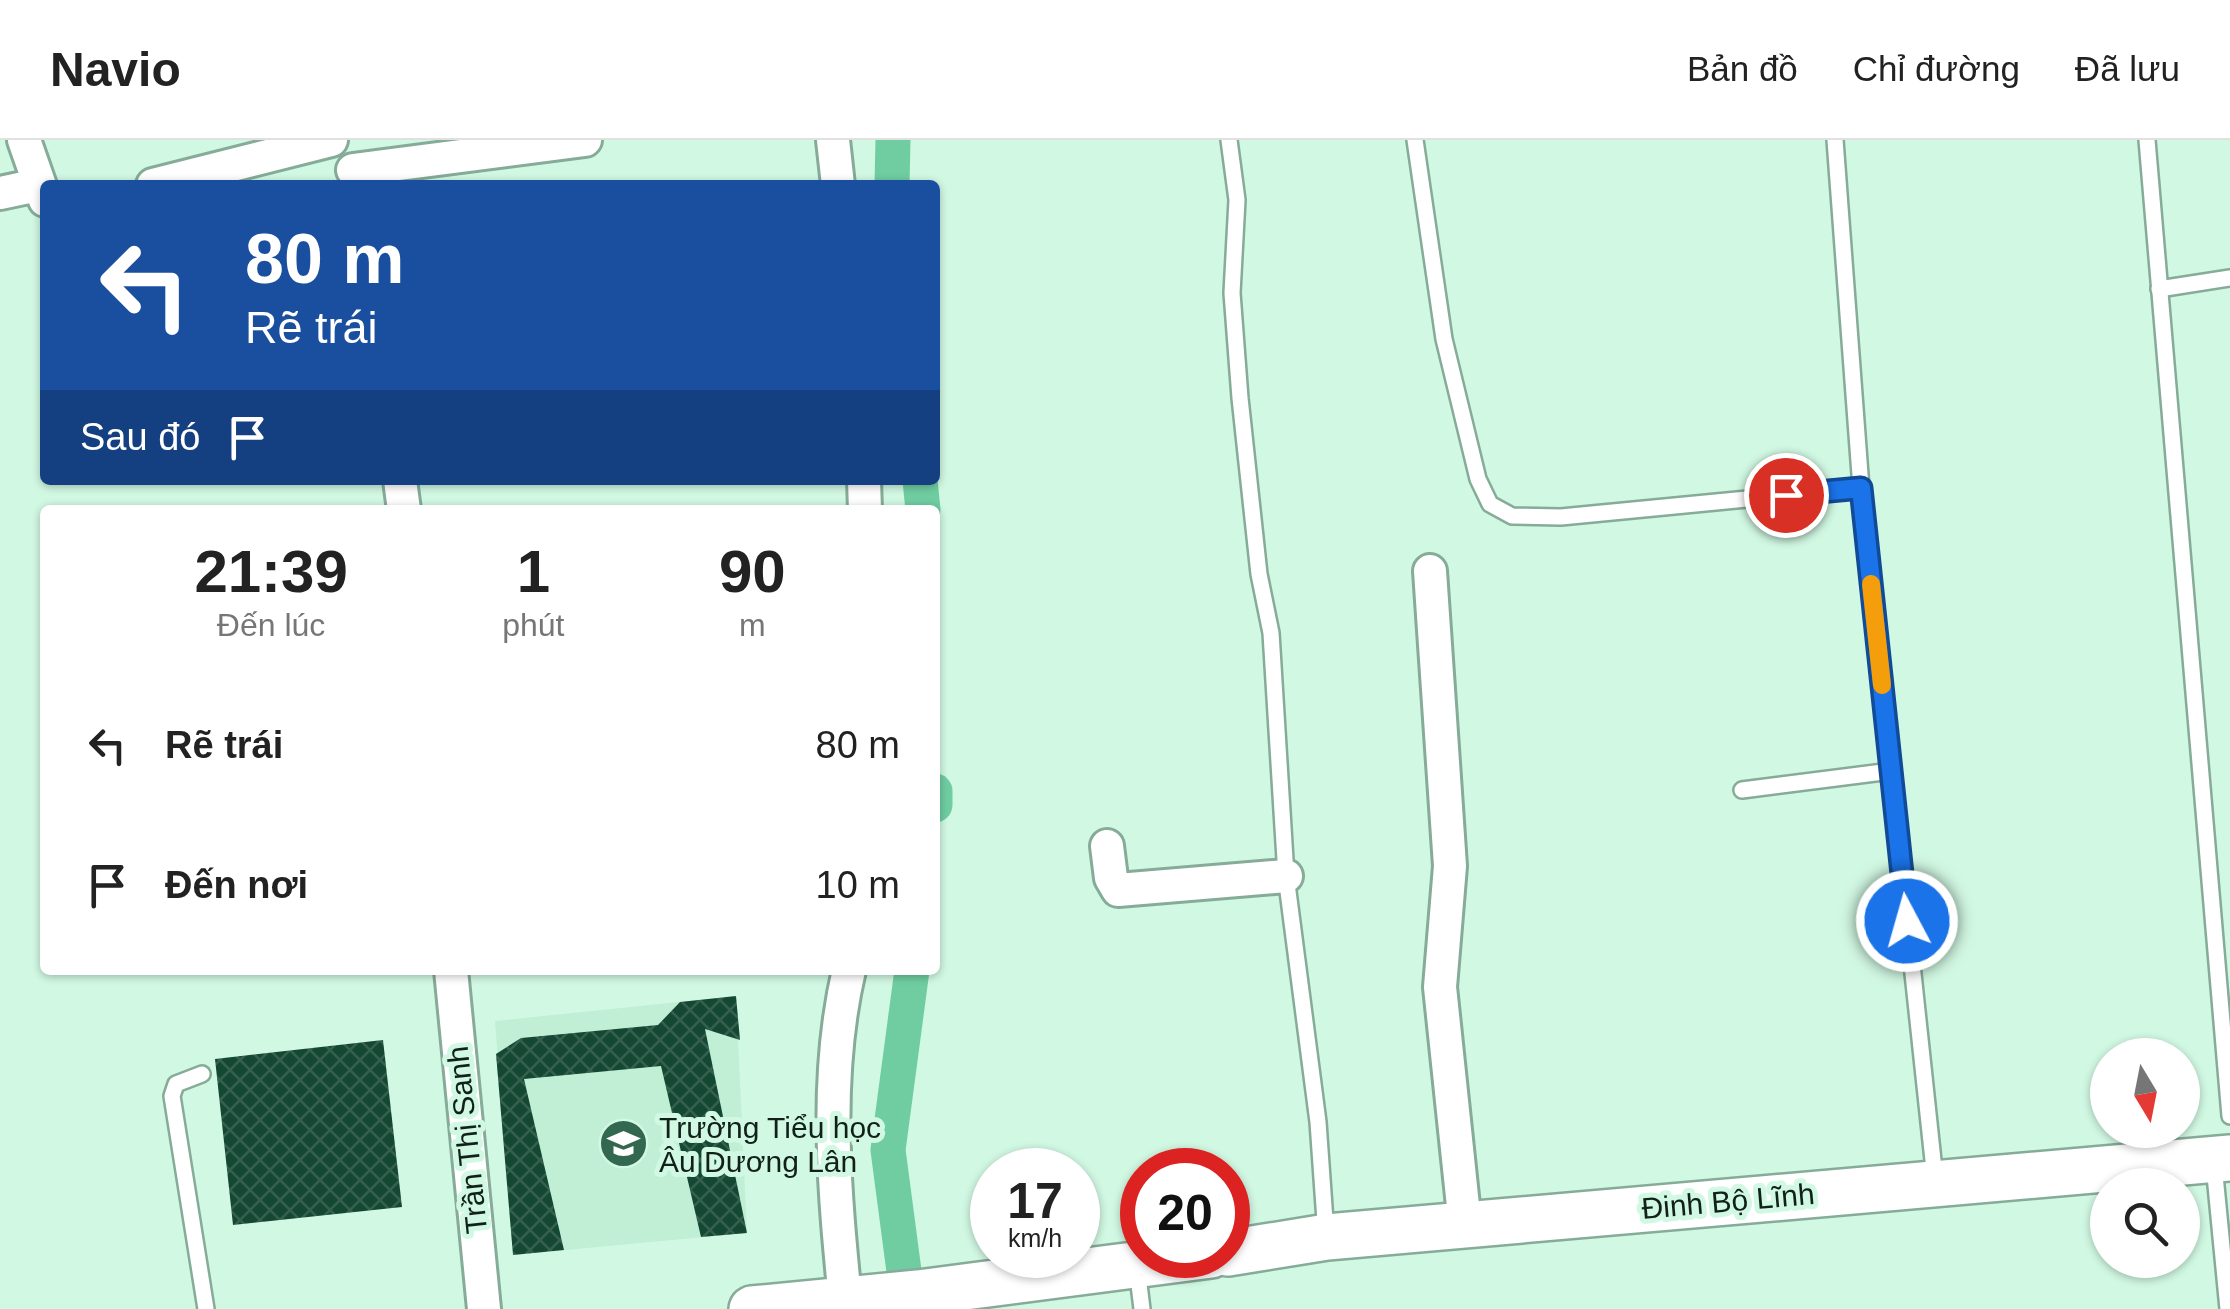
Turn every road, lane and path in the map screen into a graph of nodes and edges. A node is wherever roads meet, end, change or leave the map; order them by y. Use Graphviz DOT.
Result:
graph roads {
  1 [pos="24,140"];
  2 [pos="331,140"];
  3 [pos="586,140"];
  4 [pos="833,140"];
  5 [pos="1229,140"];
  6 [pos="1415,140"];
  7 [pos="1835,140"];
  8 [pos="2146,140"];
  9 [pos="352,165"];
  10 [pos="173,180"];
  11 [pos="837,180"];
  12 [pos="40,186"];
  13 [pos="40,192"];
  14 [pos="0,194"];
  15 [pos="2230,278"];
  16 [pos="2159,289"];
  17 [pos="1861,488"];
  18 [pos="1430,571"];
  19 [pos="1891,771"];
  20 [pos="1742,790"];
  21 [pos="1107,846"];
  22 [pos="1286,876"];
  23 [pos="451,975"];
  24 [pos="848,975"];
  25 [pos="202,1074"];
  26 [pos="2230,1116"];
  27 [pos="2222,1160"];
  28 [pos="1935,1183"];
  29 [pos="1465,1225"];
  30 [pos="1326,1238"];
  31 [pos="1250,1249"];
  32 [pos="1139,1288"];
  33 [pos="852,1302"];
  34 [pos="206,1309"];
  35 [pos="484,1309"];
  36 [pos="752,1309"];
  37 [pos="2228,1309"];
  1 -- 12 [label="street"];
  2 -- 10 [label="street"];
  3 -- 9 [label="street"];
  4 -- 11 [label="street"];
  5 -- 22 [label="lane"];
  6 -- 17 [label="lane"];
  7 -- 17 [label="lane"];
  8 -- 16 [label="lane"];
  13 -- 14 [label="street"];
  15 -- 16 [label="lane"];
  16 -- 26 [label="lane"];
  17 -- 19 [label="lane"];
  18 -- 29 [label="street"];
  19 -- 20 [label="lane"];
  19 -- 28 [label="lane"];
  21 -- 22 [label="street"];
  22 -- 30 [label="lane"];
  23 -- 35 [label="street, Trần Thị Sanh"];
  24 -- 33 [label="street"];
  25 -- 34 [label="lane"];
  27 -- 28 [label="main road, Đinh Bộ Lĩnh"];
  27 -- 37 [label="lane"];
  28 -- 29 [label="main road, Đinh Bộ Lĩnh"];
  29 -- 30 [label="main road, Đinh Bộ Lĩnh"];
  30 -- 31 [label="main road, Đinh Bộ Lĩnh"];
  32 -- 33 [label="main road"];
  33 -- 36 [label="main road"];
}
